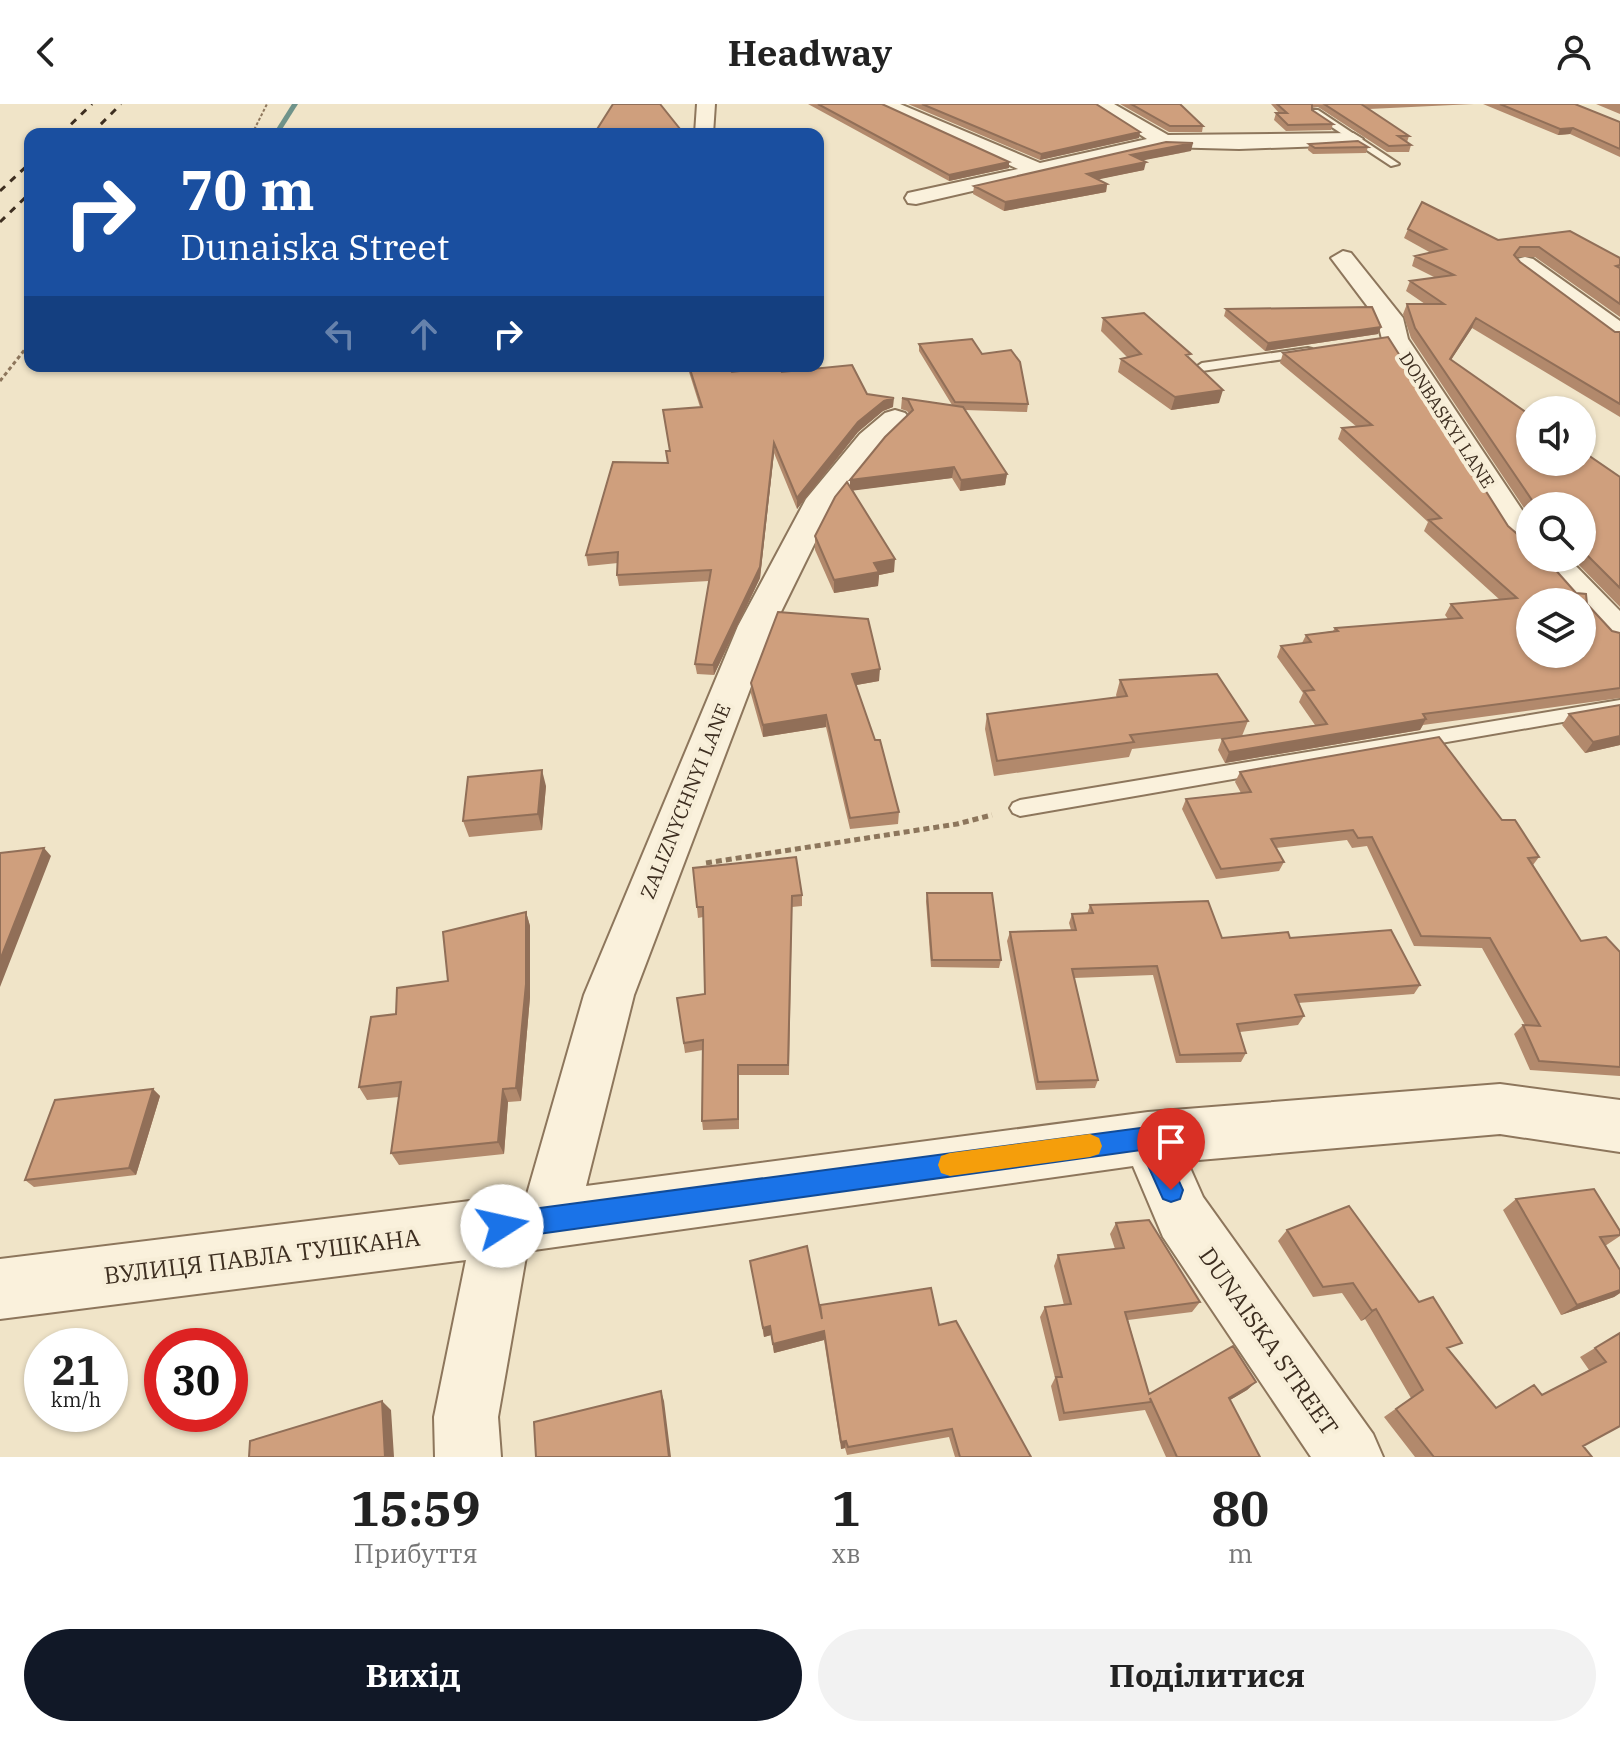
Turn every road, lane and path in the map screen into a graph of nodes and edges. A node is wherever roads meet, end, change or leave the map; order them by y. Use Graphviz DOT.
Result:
graph roads {
  1 [pos="267,104"];
  2 [pos="706,104"];
  3 [pos="885,104"];
  4 [pos="1101,104"];
  5 [pos="1315,112"];
  6 [pos="255,128"];
  7 [pos="704,128"];
  8 [pos="1353,139"];
  9 [pos="1164,141"];
  10 [pos="1394,164"];
  11 [pos="1038,170"];
  12 [pos="916,198"];
  13 [pos="1343,258"];
  14 [pos="1525,264"];
  15 [pos="1620,333"];
  16 [pos="1321,350"];
  17 [pos="24,351"];
  18 [pos="1202,367"];
  19 [pos="0,381"];
  20 [pos="895,419"];
  21 [pos="1516,527"];
  22 [pos="1562,572"];
  23 [pos="1620,632"];
  24 [pos="1620,706"];
  25 [pos="1020,808"];
  26 [pos="659,865"];
  27 [pos="1620,1126"];
  28 [pos="1148,1138"];
  29 [pos="526,1222"];
  30 [pos="0,1289"];
  31 [pos="468,1457"];
  32 [pos="1350,1457"];
  1 -- 6 [label="path"];
  2 -- 7 [label="street"];
  3 -- 11 [label="street"];
  4 -- 9 [label="street"];
  5 -- 8 [label="lane"];
  8 -- 9 [label="street"];
  8 -- 10 [label="lane"];
  9 -- 11 [label="street"];
  11 -- 12 [label="street"];
  13 -- 21 [label="street, DONBASKYI LANE"];
  14 -- 15 [label="street"];
  16 -- 18 [label="lane"];
  17 -- 19 [label="path"];
  20 -- 26 [label="street, ZALIZNYCHNYI LANE"];
  22 -- 23 [label="street"];
  24 -- 25 [label="lane"];
  25 -- 26 [label="path"];
  26 -- 29 [label="street, ZALIZNYCHNYI LANE"];
  27 -- 28 [label="street, ВУЛИЦЯ ПАВЛА ТУШКАНА"];
  28 -- 29 [label="street, ВУЛИЦЯ ПАВЛА ТУШКАНА"];
  28 -- 32 [label="street, DUNAISKA STREET"];
  29 -- 30 [label="street, ВУЛИЦЯ ПАВЛА ТУШКАНА"];
  29 -- 31 [label="street, ZALIZNYCHNYI LANE"];
}
